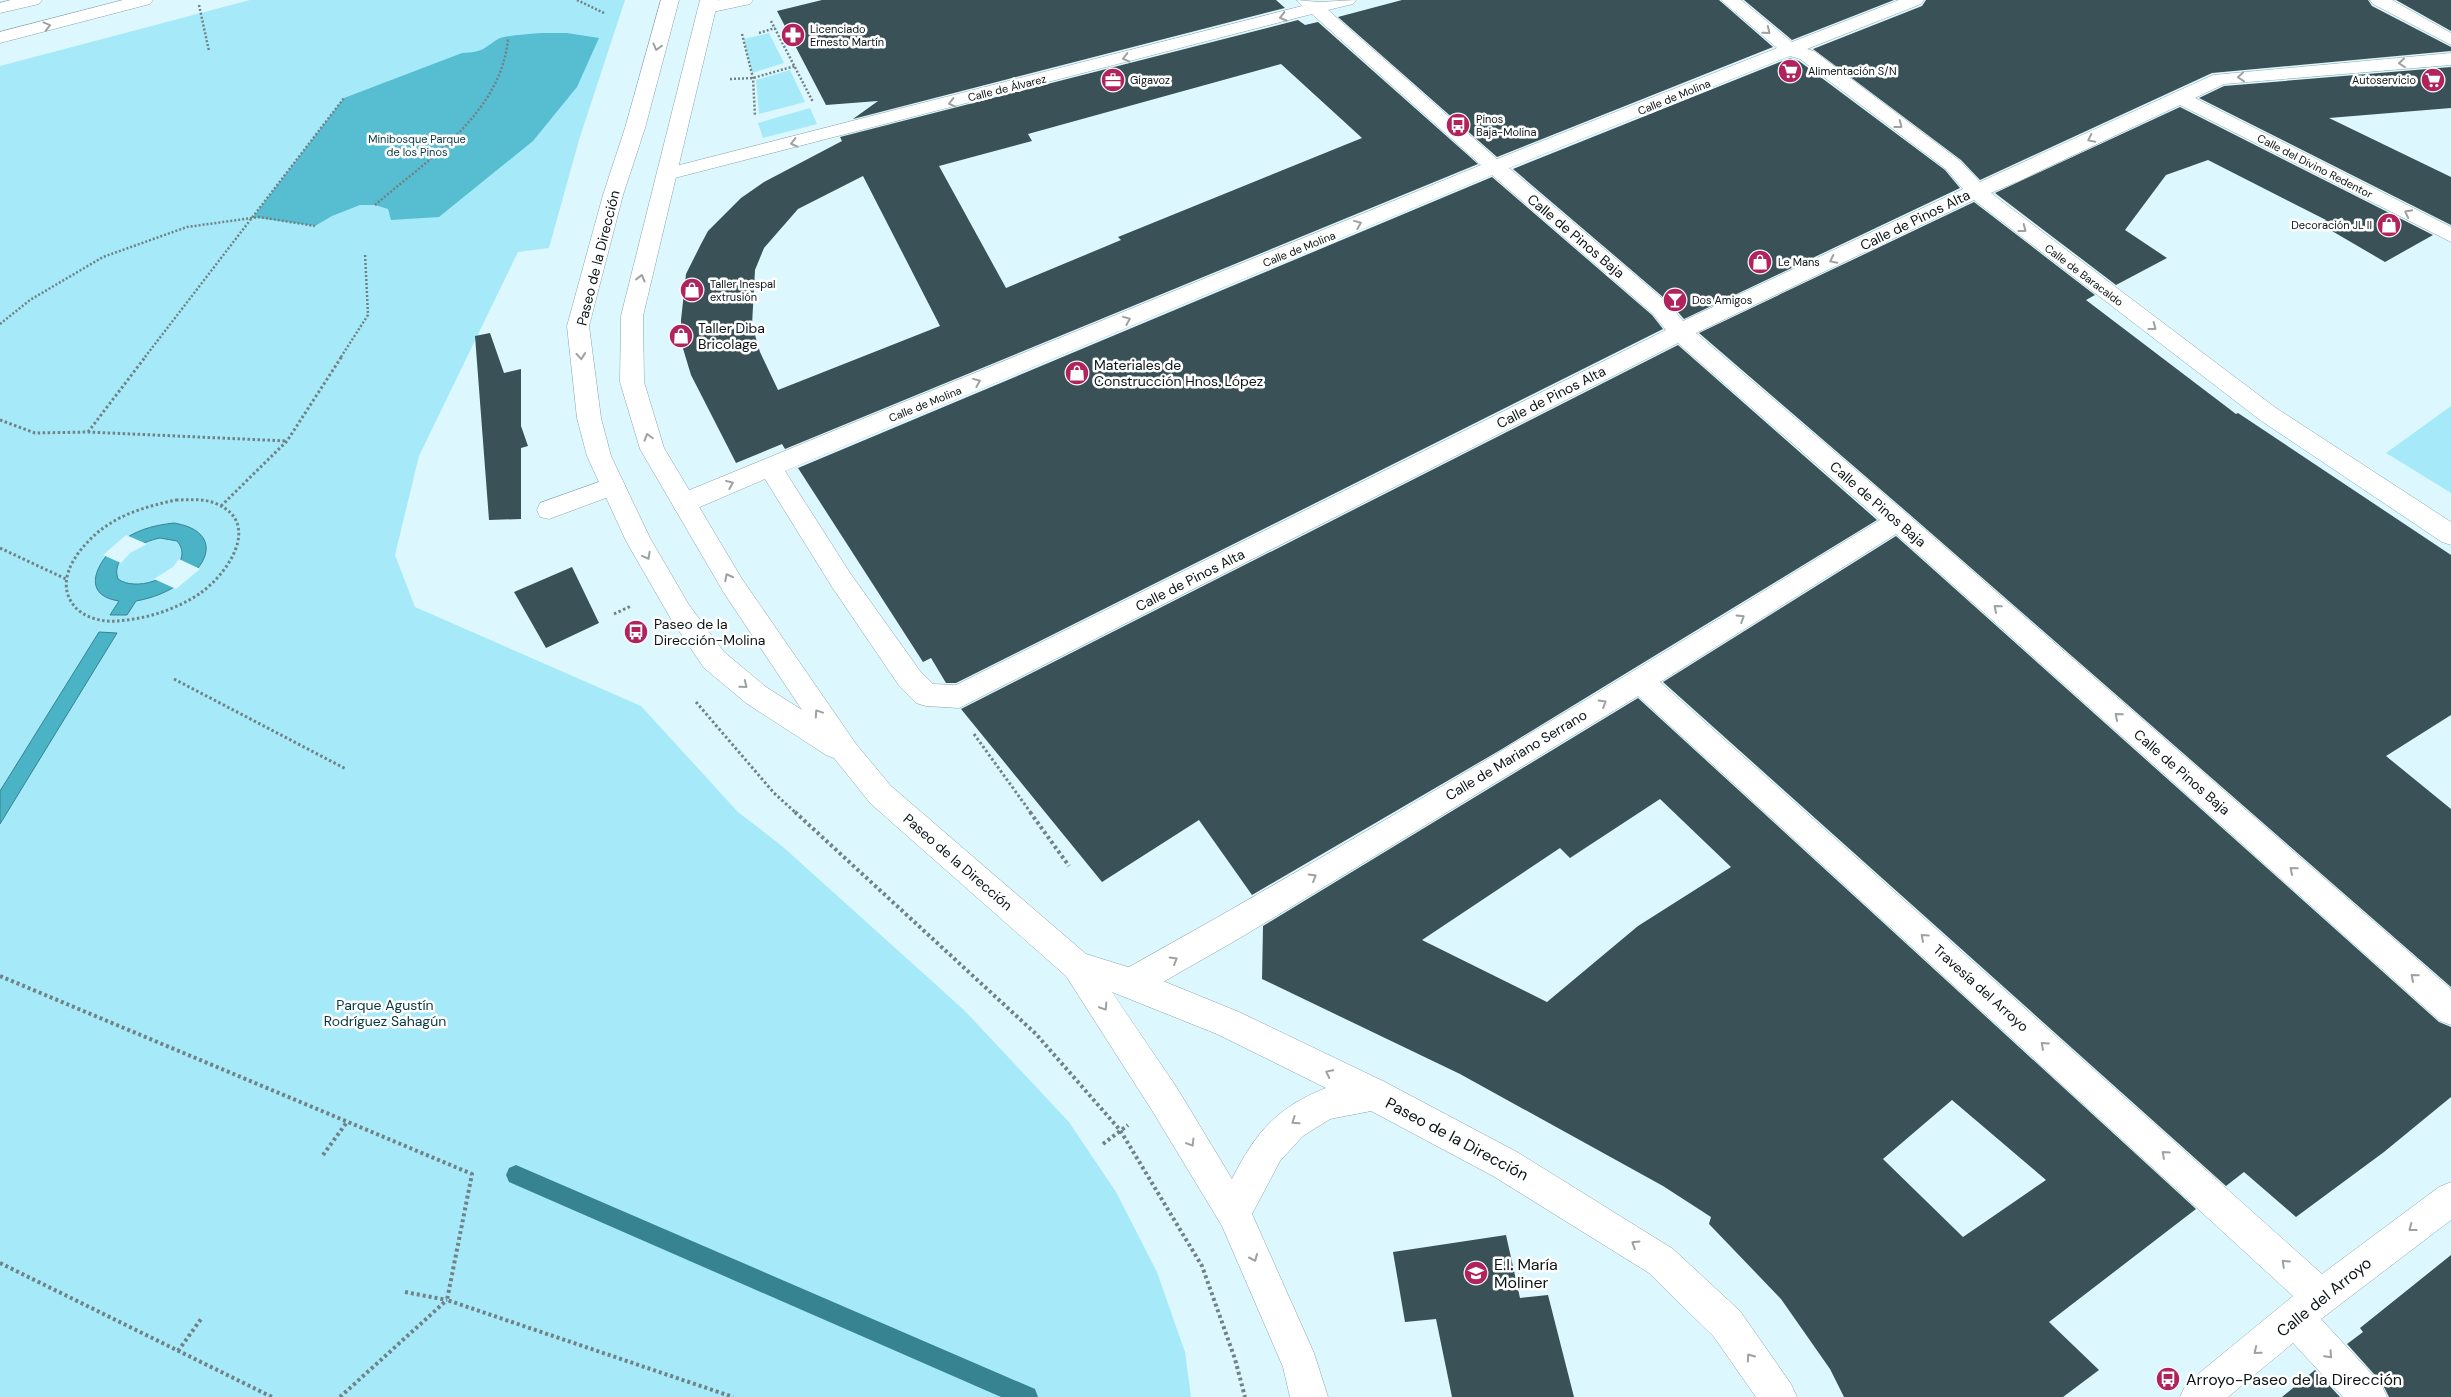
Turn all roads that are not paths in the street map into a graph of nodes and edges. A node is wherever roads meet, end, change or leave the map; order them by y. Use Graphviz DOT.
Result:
graph roads {
  1 [pos="33,0"];
  2 [pos="144,0"];
  3 [pos="670,0"];
  4 [pos="744,0"];
  5 [pos="1347,0"];
  6 [pos="1730,0"];
  7 [pos="1915,0"];
  8 [pos="2379,0"];
  9 [pos="708,4"];
  10 [pos="1311,4"];
  11 [pos="0,8"];
  12 [pos="0,38"];
  13 [pos="2451,40"];
  14 [pos="1791,50"];
  15 [pos="2451,59"];
  16 [pos="2178,97"];
  17 [pos="1494,167"];
  18 [pos="667,174"];
  19 [pos="1976,191"];
  20 [pos="2451,236"];
  21 [pos="1680,332"];
  22 [pos="770,468"];
  23 [pos="613,486"];
  24 [pos="684,503"];
  25 [pos="549,510"];
  26 [pos="1898,521"];
  27 [pos="2451,535"];
  28 [pos="1640,681"];
  29 [pos="846,753"];
  30 [pos="1077,966"];
  31 [pos="1130,983"];
  32 [pos="2451,1010"];
  33 [pos="1373,1094"];
  34 [pos="2451,1199"];
  35 [pos="1234,1214"];
  36 [pos="2308,1308"];
  37 [pos="1309,1397"];
  38 [pos="1778,1397"];
  39 [pos="2199,1397"];
  40 [pos="2368,1397"];
  1 -- 11 [label="street"];
  12 -- 2 [label="street, one-way"];
  3 -- 23 [label="street, Paseo de la Dirección, one-way"];
  4 -- 9 [label="street"];
  5 -- 10 [label="street, Calle de Álvarez"];
  6 -- 14 [label="street, Calle de Baracaldo, one-way"];
  7 -- 14 [label="street, Calle de Molina"];
  8 -- 13 [label="street"];
  9 -- 18 [label="street, Paseo de la Dirección"];
  10 -- 17 [label="street, Calle de Pinos Baja"];
  10 -- 18 [label="street, Calle de Álvarez, one-way"];
  14 -- 17 [label="street, Calle de Molina"];
  14 -- 19 [label="street, Calle de Baracaldo, one-way"];
  15 -- 16 [label="street, Calle de Pinos Alta, one-way"];
  16 -- 19 [label="street, Calle de Pinos Alta, one-way"];
  20 -- 16 [label="street, Calle del Divino Redentor, one-way"];
  17 -- 21 [label="street, Calle de Pinos Baja"];
  22 -- 17 [label="street, Calle de Molina, one-way"];
  24 -- 18 [label="street, Paseo de la Dirección, one-way"];
  19 -- 21 [label="street, Calle de Pinos Alta, one-way"];
  19 -- 27 [label="street, Calle de Baracaldo, one-way"];
  21 -- 22 [label="street, Calle de Pinos Alta"];
  21 -- 26 [label="street, Calle de Pinos Baja"];
  24 -- 22 [label="street, Calle de Molina, one-way"];
  23 -- 25 [label="street"];
  23 -- 29 [label="street, Paseo de la Dirección, one-way"];
  29 -- 24 [label="street, Paseo de la Dirección, one-way"];
  28 -- 26 [label="street, Calle de Mariano Serrano, one-way"];
  32 -- 26 [label="street, Calle de Pinos Baja, one-way"];
  31 -- 28 [label="street, Calle de Mariano Serrano, one-way"];
  36 -- 28 [label="street, Travesía del Arroyo, one-way"];
  29 -- 30 [label="street, Paseo de la Dirección"];
  30 -- 31 [label="street, Paseo de la Dirección"];
  30 -- 35 [label="street, Paseo de la Dirección, one-way"];
  33 -- 31 [label="street, Paseo de la Dirección, one-way"];
  33 -- 35 [label="street, one-way"];
  38 -- 33 [label="street, Paseo de la Dirección, one-way"];
  34 -- 36 [label="street, Calle del Arroyo, one-way"];
  35 -- 37 [label="street, Paseo de la Dirección, one-way"];
  36 -- 39 [label="street, Calle del Arroyo, one-way"];
  36 -- 40 [label="street, Travesía del Arroyo, one-way"];
}
